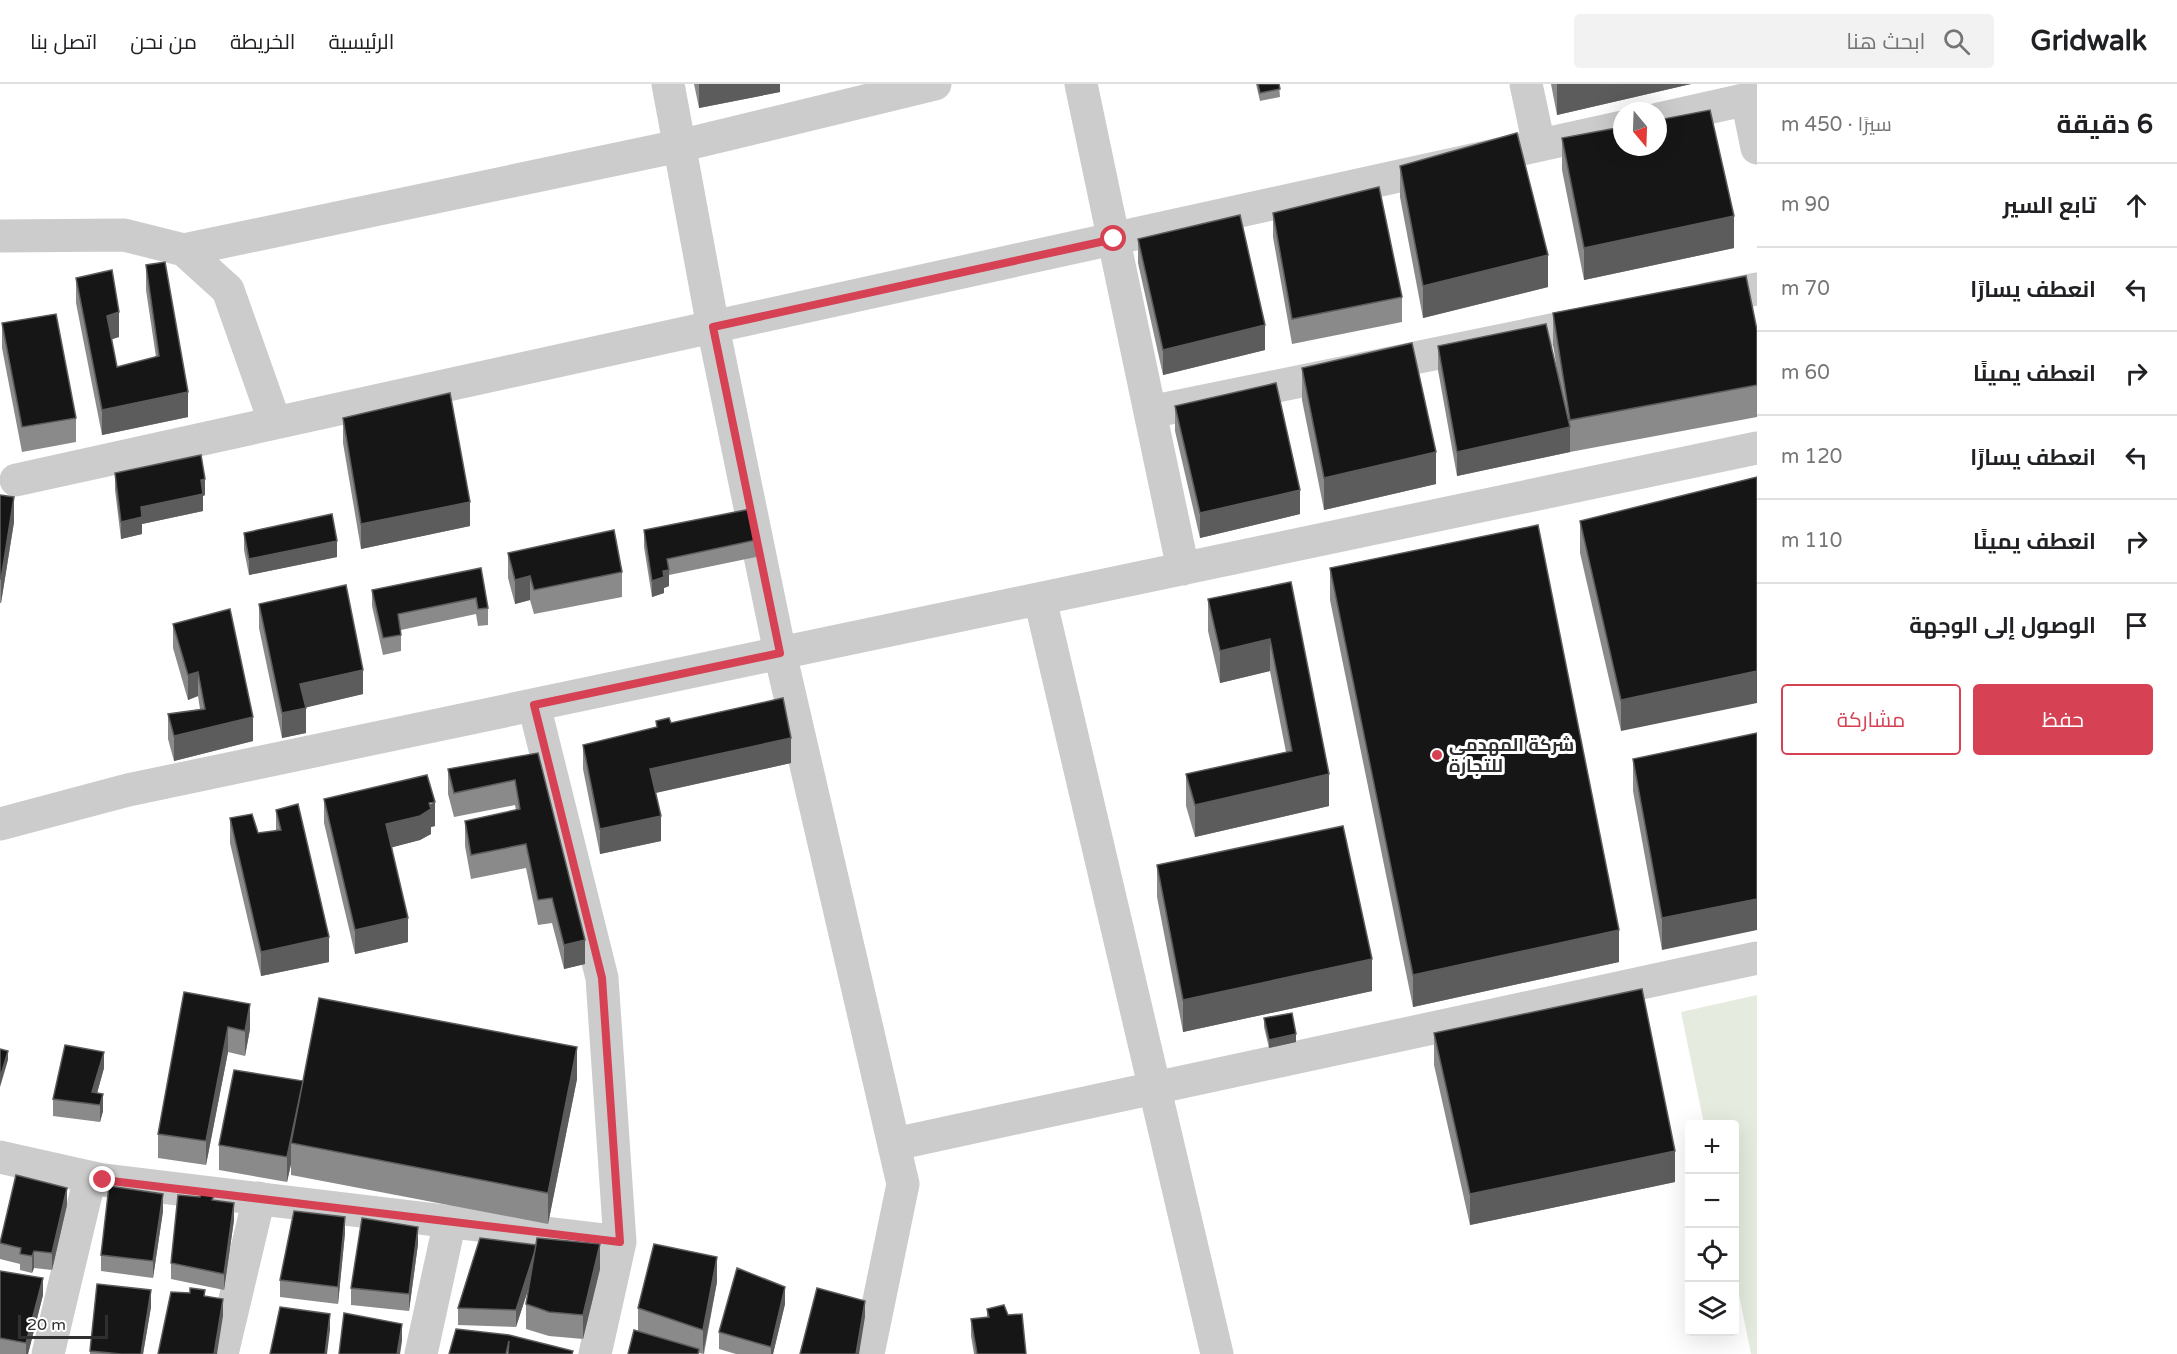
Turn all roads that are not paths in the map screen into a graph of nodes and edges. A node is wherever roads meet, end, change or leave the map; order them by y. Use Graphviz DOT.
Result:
graph roads {
  1 [pos="668,84"];
  2 [pos="935,84"];
  3 [pos="1082,84"];
  4 [pos="1526,84"];
  5 [pos="1752,98"];
  6 [pos="1667,117"];
  7 [pos="1613,129"];
  8 [pos="1539,145"];
  9 [pos="679,146"];
  10 [pos="1757,148"];
  11 [pos="0,236"];
  12 [pos="1114,239"];
  13 [pos="184,250"];
  14 [pos="1757,289"];
  15 [pos="1675,305"];
  16 [pos="1629,315"];
  17 [pos="713,327"];
  18 [pos="1150,412"];
  19 [pos="275,423"];
  20 [pos="1757,448"];
  21 [pos="15,480"];
  22 [pos="1183,569"];
  23 [pos="1040,598"];
  24 [pos="780,653"];
  25 [pos="534,705"];
  26 [pos="0,824"];
  27 [pos="1757,958"];
  28 [pos="1155,1087"];
  29 [pos="894,1144"];
  30 [pos="0,1157"];
  31 [pos="90,1177"];
  32 [pos="259,1198"];
  33 [pos="450,1221"];
  34 [pos="620,1242"];
  35 [pos="48,1354"];
  36 [pos="222,1354"];
  37 [pos="422,1354"];
  38 [pos="595,1354"];
  39 [pos="868,1354"];
  40 [pos="1217,1354"];
  1 -- 9 [label="street"];
  2 -- 9 [label="street"];
  3 -- 12 [label="street"];
  4 -- 8 [label="street"];
  5 -- 6 [label="street"];
  5 -- 10 [label="street"];
  7 -- 8 [label="street"];
  8 -- 12 [label="street"];
  9 -- 13 [label="street"];
  9 -- 17 [label="street"];
  11 -- 13 [label="street"];
  12 -- 17 [label="street"];
  12 -- 18 [label="street"];
  13 -- 19 [label="street"];
  14 -- 15 [label="street"];
  16 -- 18 [label="street"];
  17 -- 19 [label="street"];
  17 -- 24 [label="street"];
  18 -- 22 [label="street"];
  19 -- 21 [label="street"];
  20 -- 22 [label="street"];
  22 -- 23 [label="street"];
  23 -- 24 [label="street"];
  23 -- 28 [label="street"];
  24 -- 25 [label="street"];
  24 -- 29 [label="street"];
  25 -- 26 [label="street"];
  25 -- 34 [label="street"];
  27 -- 28 [label="street"];
  28 -- 29 [label="street"];
  28 -- 40 [label="street"];
  29 -- 39 [label="street"];
  30 -- 31 [label="street"];
  31 -- 32 [label="street"];
  31 -- 35 [label="street"];
  32 -- 33 [label="street"];
  32 -- 36 [label="street"];
  33 -- 34 [label="street"];
  33 -- 37 [label="street"];
  34 -- 38 [label="street"];
}
